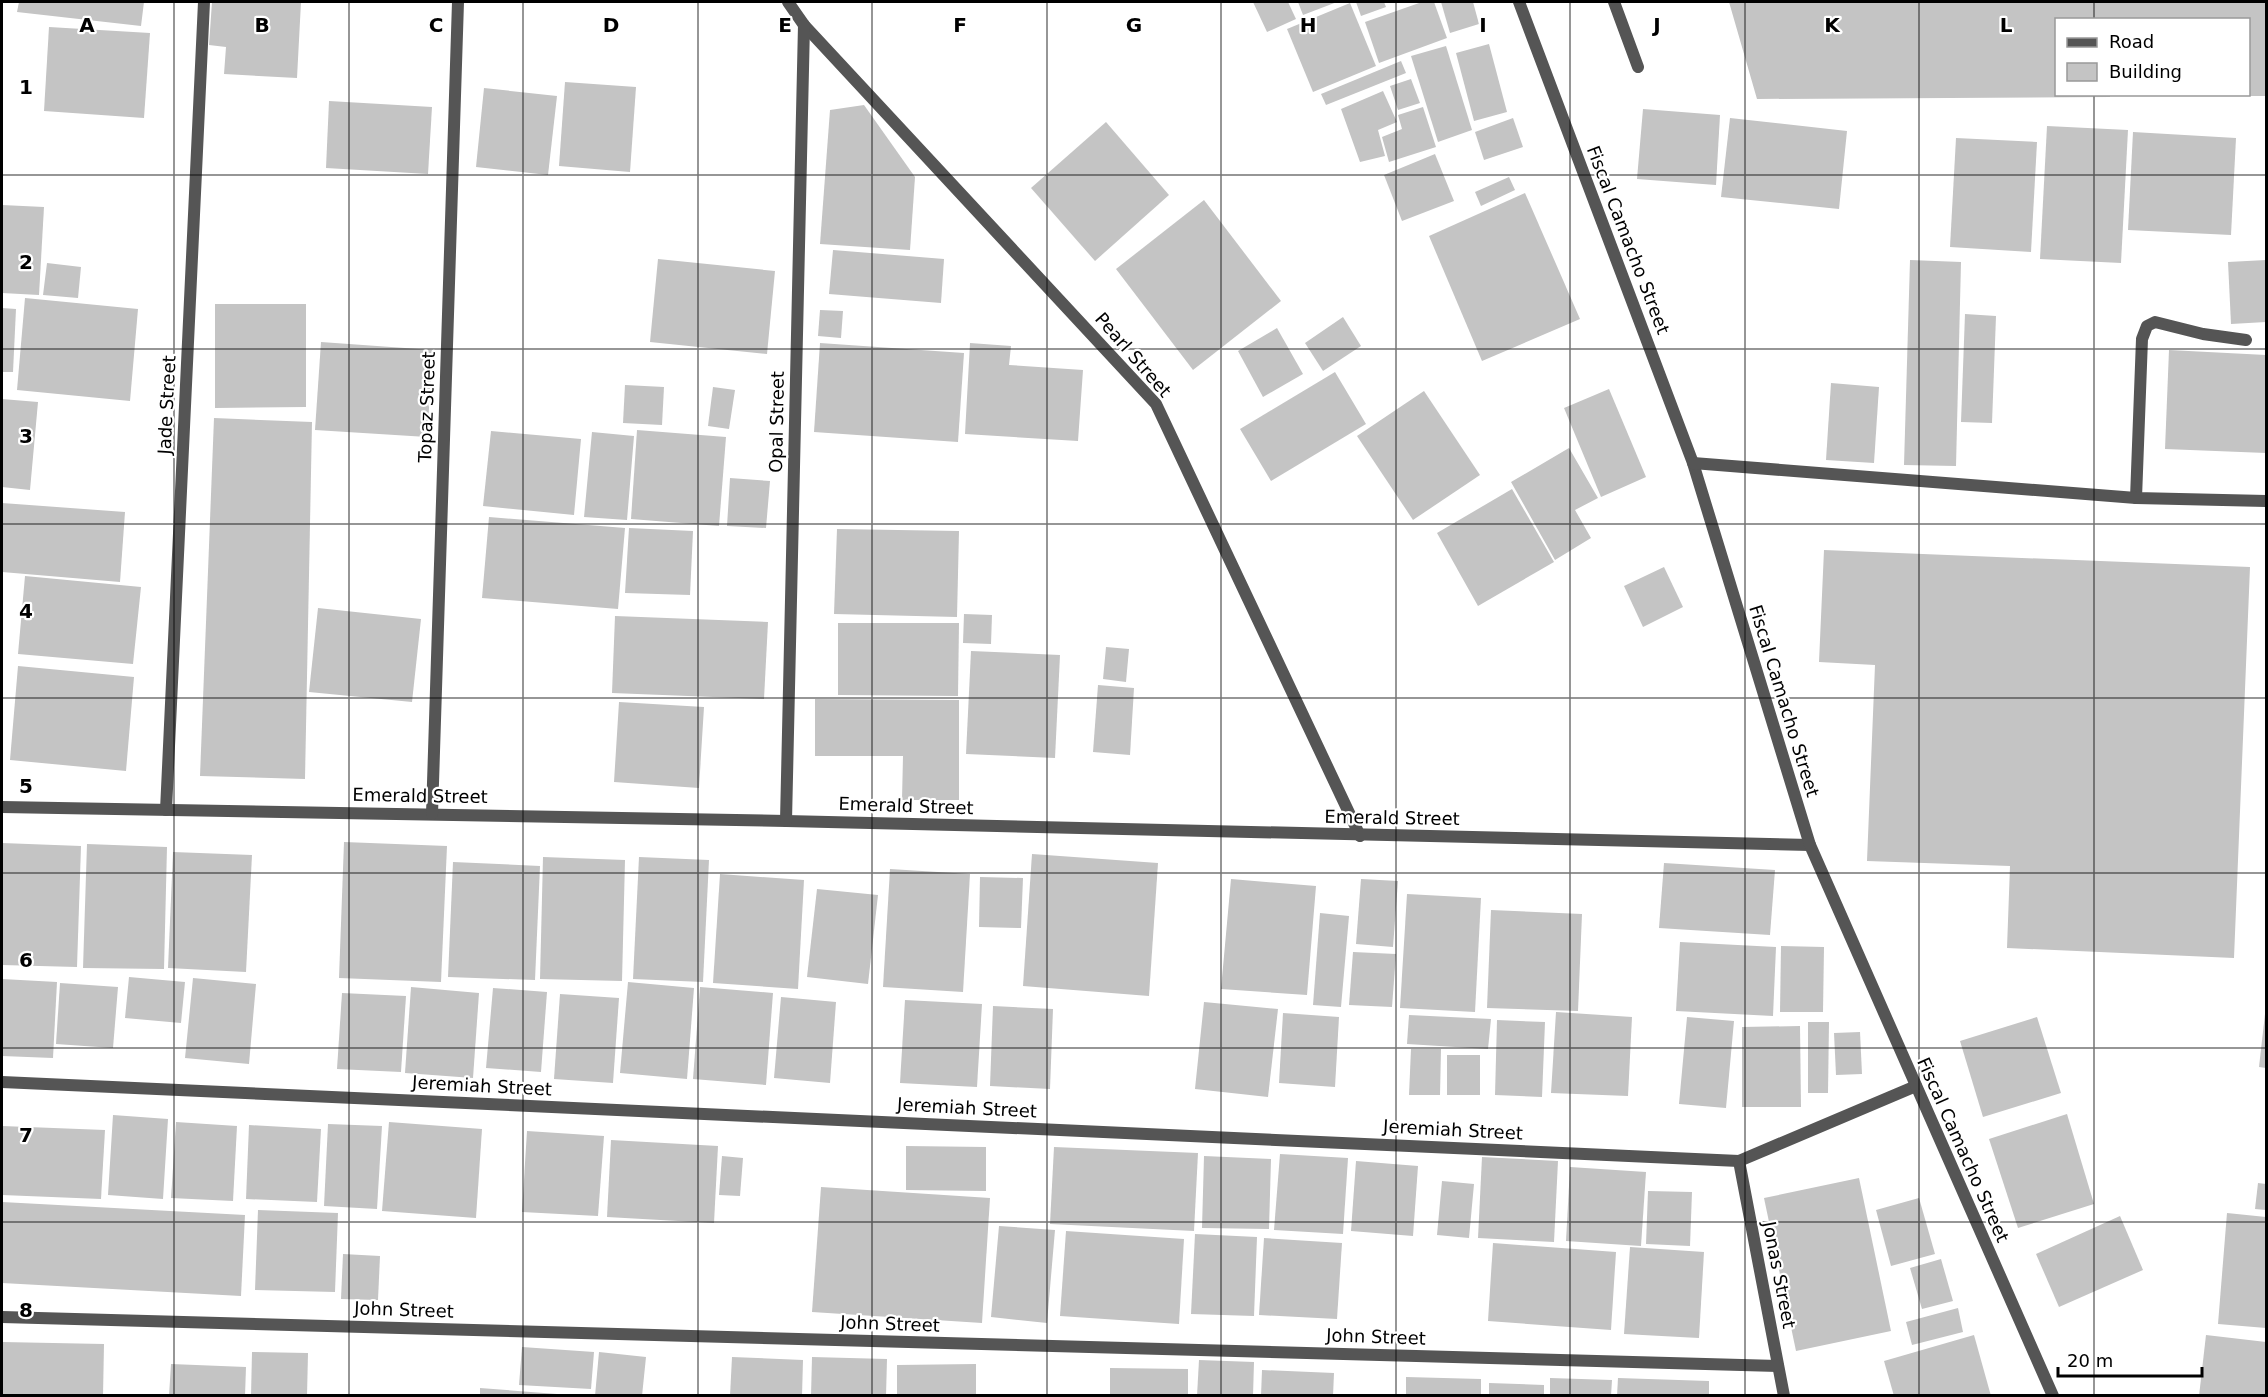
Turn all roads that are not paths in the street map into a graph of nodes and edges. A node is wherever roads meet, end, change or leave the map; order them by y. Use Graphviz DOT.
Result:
graph roads {
  1 [pos="204,2"];
  2 [pos="458,2"];
  3 [pos="788,2"];
  4 [pos="1519,2"];
  5 [pos="1614,2"];
  6 [pos="804,25"];
  7 [pos="1638,67"];
  8 [pos="2246,340"];
  9 [pos="1693,463"];
  10 [pos="2136,498"];
  11 [pos="2266,501"];
  12 [pos="2,807"];
  13 [pos="166,810"];
  14 [pos="432,814"];
  15 [pos="786,820"];
  16 [pos="1360,836"];
  17 [pos="1809,845"];
  18 [pos="2,1082"];
  19 [pos="1916,1086"];
  20 [pos="1739,1161"];
  21 [pos="2,1317"];
  22 [pos="1778,1366"];
  23 [pos="1784,1395"];
  24 [pos="2053,1395"];
  1 -- 13 [label="street, Jade Street"];
  2 -- 14 [label="street, Topaz Street"];
  3 -- 6 [label="street, Pearl Street"];
  4 -- 9 [label="street, Fiscal Camacho Street"];
  5 -- 7 [label="street"];
  6 -- 15 [label="street, Opal Street"];
  6 -- 16 [label="street, Pearl Street"];
  8 -- 10 [label="street"];
  9 -- 10 [label="street"];
  9 -- 17 [label="street, Fiscal Camacho Street"];
  10 -- 11 [label="street"];
  12 -- 13 [label="street, Emerald Street"];
  13 -- 14 [label="street, Emerald Street"];
  14 -- 15 [label="street, Emerald Street"];
  15 -- 16 [label="street, Emerald Street"];
  16 -- 17 [label="street, Emerald Street"];
  17 -- 19 [label="street, Fiscal Camacho Street"];
  18 -- 20 [label="street, Jeremiah Street"];
  19 -- 20 [label="street, Jeremiah Street"];
  19 -- 24 [label="street, Fiscal Camacho Street"];
  20 -- 22 [label="street, Jonas Street"];
  21 -- 22 [label="street, John Street"];
  22 -- 23 [label="street, Jonas Street"];
}
